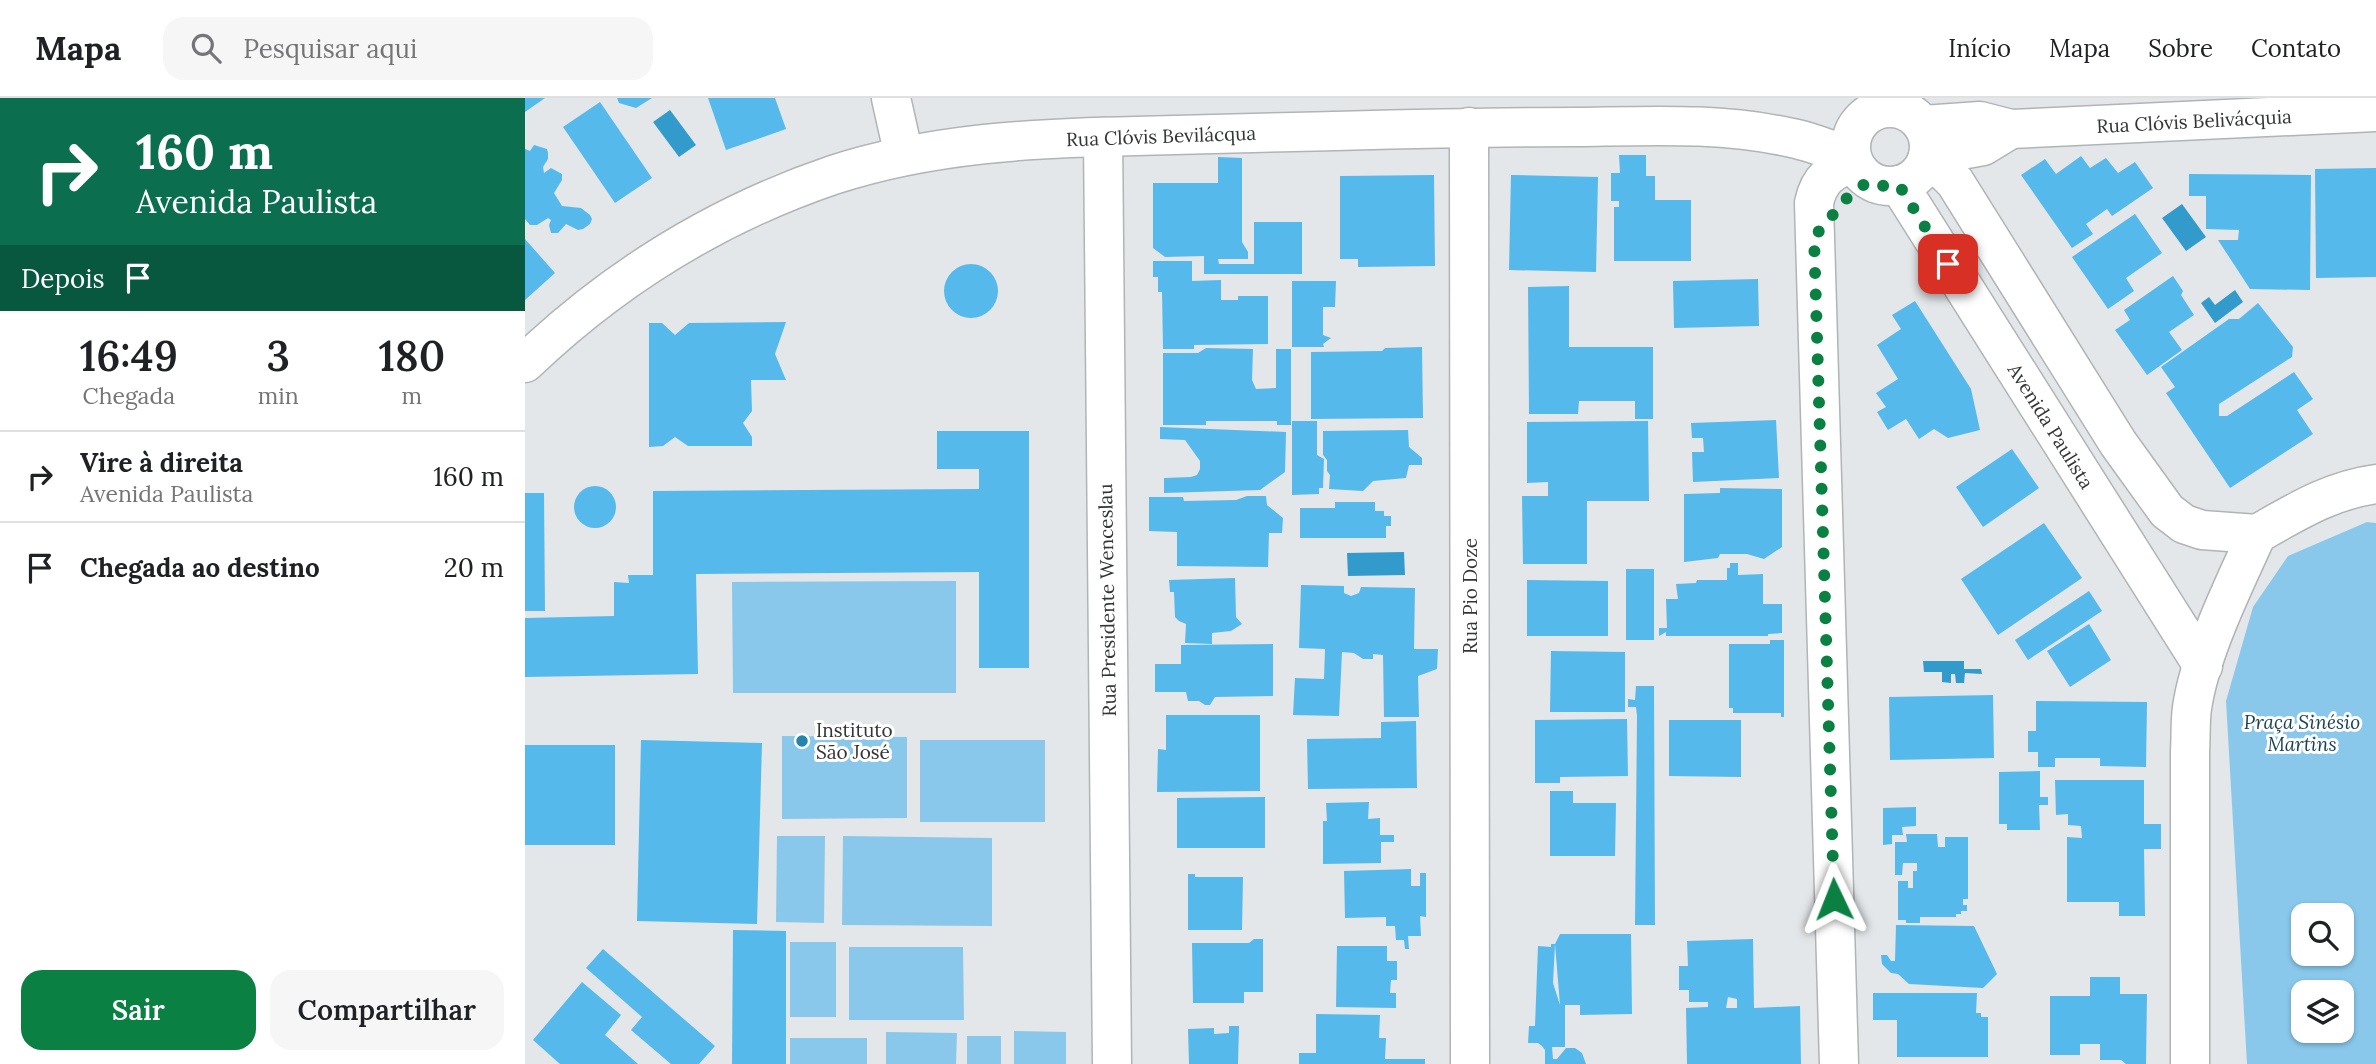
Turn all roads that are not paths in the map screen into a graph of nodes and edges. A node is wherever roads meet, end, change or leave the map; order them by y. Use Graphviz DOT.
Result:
graph roads {
  1 [pos="891,98"];
  2 [pos="2376,112"];
  3 [pos="1469,127"];
  4 [pos="1103,137"];
  5 [pos="1890,142"];
  6 [pos="904,156"];
  7 [pos="525,363"];
  8 [pos="2376,484"];
  9 [pos="2257,534"];
  10 [pos="2203,666"];
  11 [pos="1112,1064"];
  12 [pos="1470,1064"];
  13 [pos="1839,1064"];
  14 [pos="2190,1064"];
  1 -- 6 [label="street"];
  2 -- 5 [label="street, Rua Clóvis Belivácquia"];
  3 -- 4 [label="street, Rua Clóvis Bevilácqua"];
  3 -- 5 [label="street, Rua Clóvis Bevilácqua"];
  3 -- 12 [label="street, Rua Pio Doze"];
  4 -- 6 [label="street, Rua Clóvis Bevilácqua"];
  4 -- 11 [label="street, Rua Presidente Wenceslau"];
  5 -- 9 [label="street"];
  5 -- 10 [label="street, Avenida Paulista"];
  5 -- 13 [label="street"];
  6 -- 7 [label="street, Rua Clóvis Bevilácqua"];
  8 -- 9 [label="street"];
  9 -- 10 [label="street"];
  10 -- 14 [label="street"];
}
